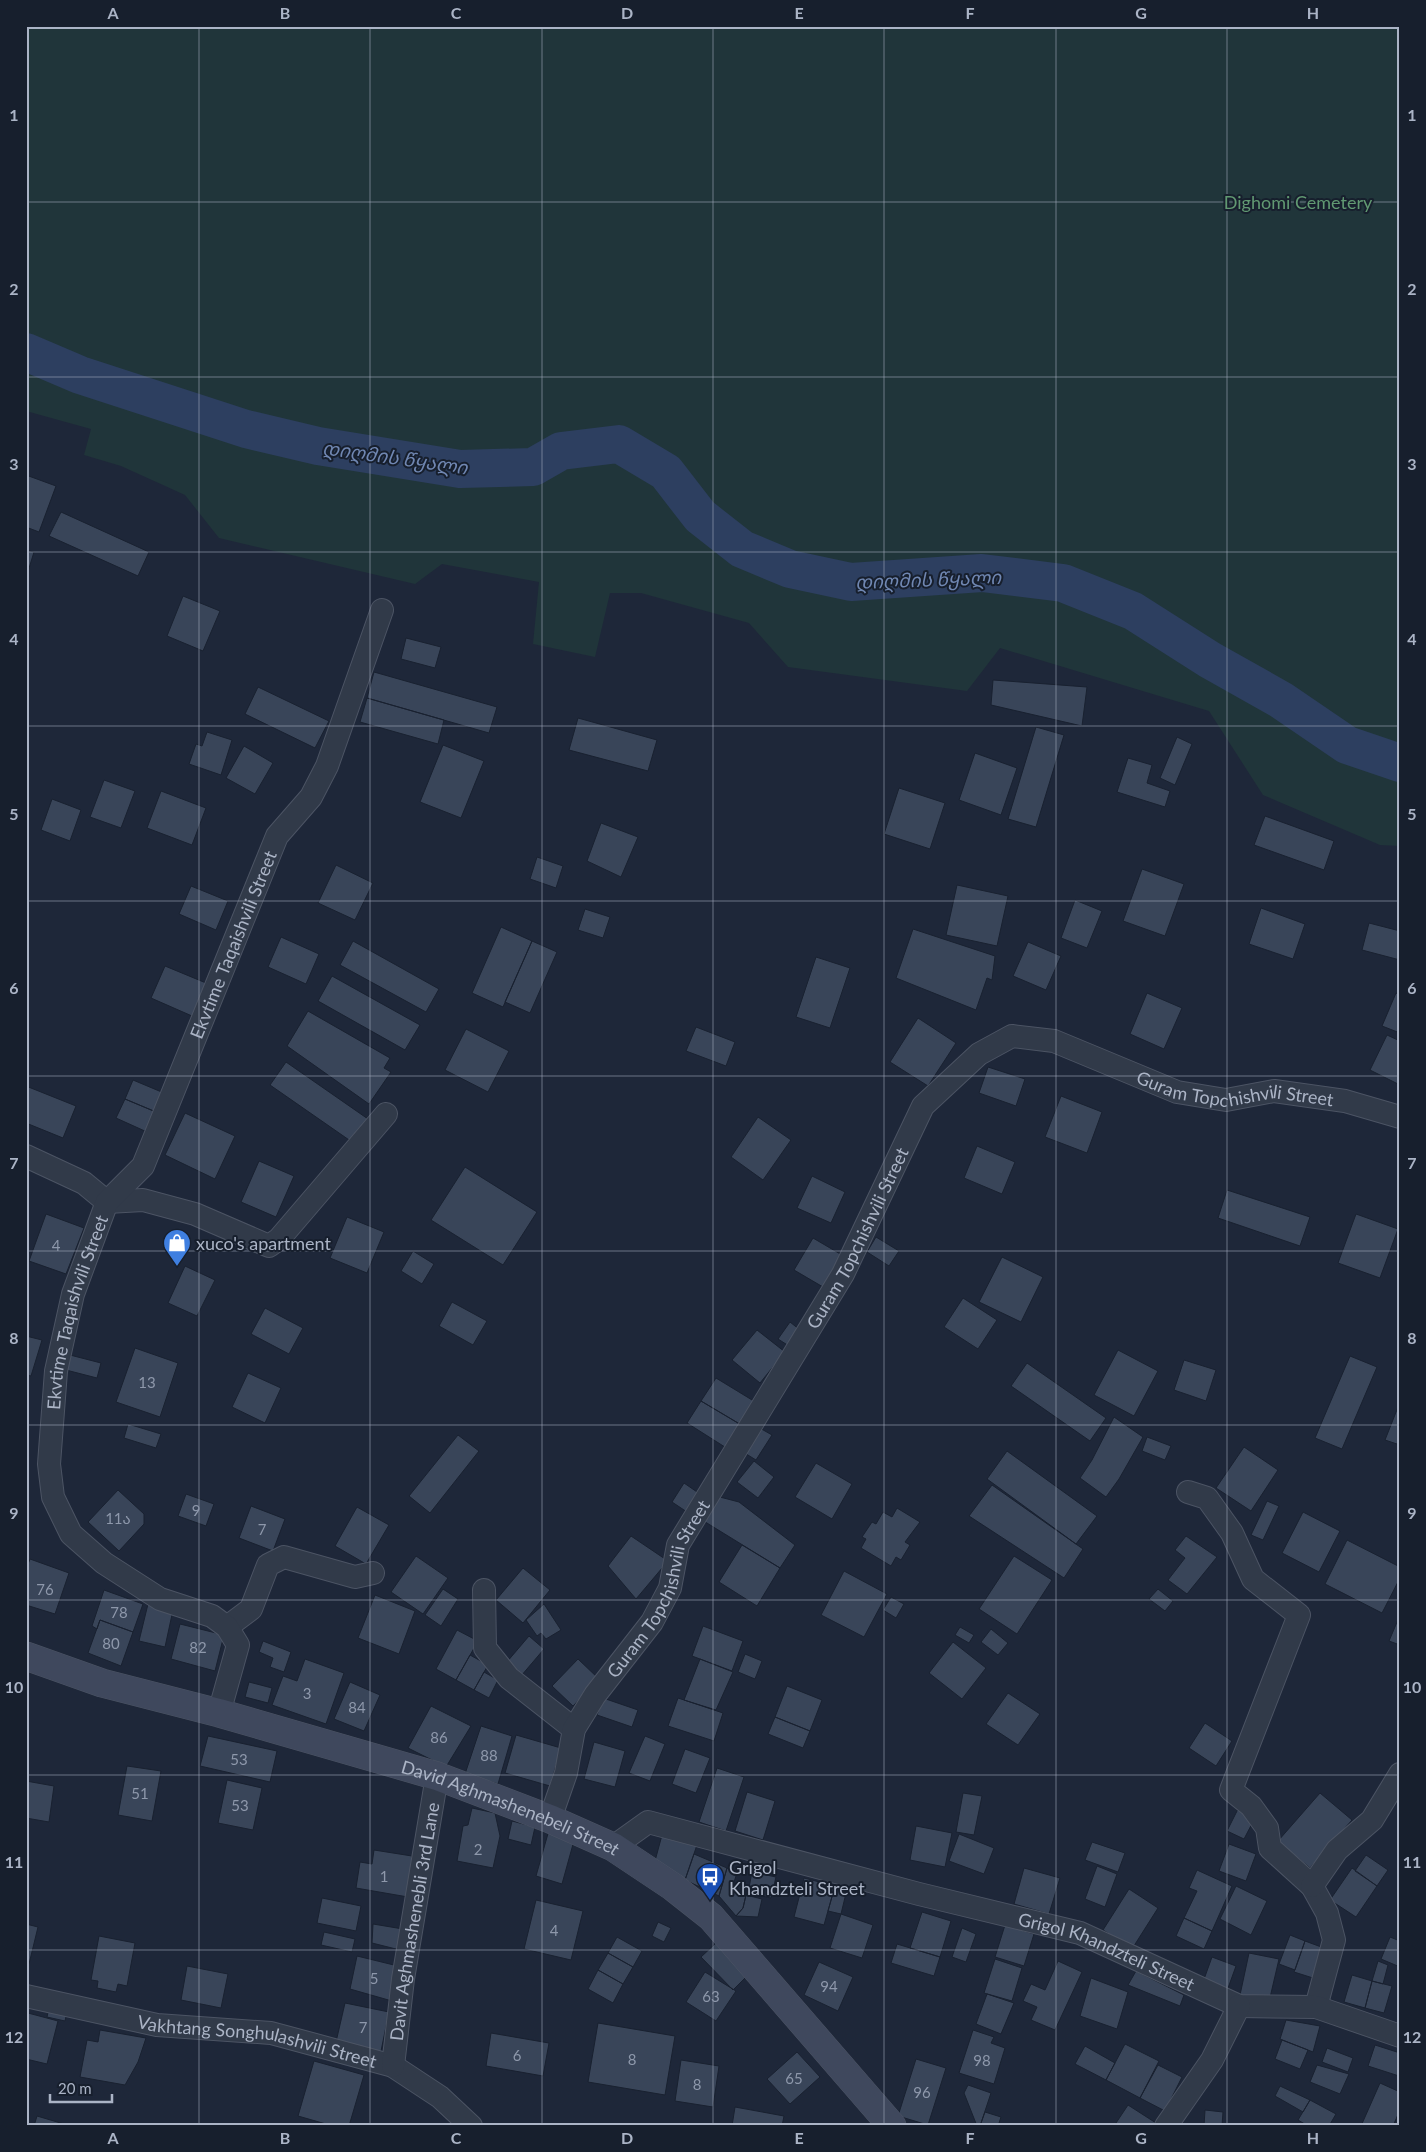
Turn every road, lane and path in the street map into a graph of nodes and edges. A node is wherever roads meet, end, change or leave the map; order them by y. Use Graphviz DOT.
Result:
graph roads {
  1 [pos="382,610"];
  2 [pos="386,1114"];
  3 [pos="1400,1117"];
  4 [pos="26,1156"];
  5 [pos="107,1202"];
  6 [pos="1188,1492"];
  7 [pos="373,1573"];
  8 [pos="484,1590"];
  9 [pos="227,1627"];
  10 [pos="26,1656"];
  11 [pos="219,1713"];
  12 [pos="574,1729"];
  13 [pos="1400,1774"];
  14 [pos="437,1776"];
  15 [pos="550,1819"];
  16 [pos="612,1847"];
  17 [pos="1312,1886"];
  18 [pos="26,1996"];
  19 [pos="1239,2006"];
  20 [pos="1316,2007"];
  21 [pos="1400,2036"];
  22 [pos="393,2066"];
  23 [pos="471,2126"];
  24 [pos="892,2126"];
  25 [pos="1166,2126"];
  1 -- 5 [label="street, Ekvtime Taqaishvili Street"];
  2 -- 5 [label="street"];
  3 -- 12 [label="street, Guram Topchishvili Street"];
  4 -- 5 [label="street"];
  5 -- 9 [label="street, Ekvtime Taqaishvili Street"];
  6 -- 17 [label="street"];
  7 -- 9 [label="street"];
  8 -- 12 [label="street"];
  9 -- 11 [label="street"];
  10 -- 11 [label="street, David Aghmashenebeli Street"];
  11 -- 14 [label="street, David Aghmashenebeli Street"];
  12 -- 15 [label="street, Guram Topchishvili Street"];
  13 -- 17 [label="street"];
  14 -- 15 [label="street, David Aghmashenebeli Street"];
  14 -- 22 [label="street, Davit Aghmashenebli 3rd Lane"];
  15 -- 16 [label="street, David Aghmashenebeli Street"];
  16 -- 19 [label="street, Grigol Khandzteli Street"];
  16 -- 24 [label="street, David Aghmashenebeli Street"];
  17 -- 20 [label="street"];
  18 -- 22 [label="street, Vakhtang Songhulashvili Street"];
  19 -- 20 [label="street, Grigol Khandzteli Street"];
  19 -- 25 [label="street"];
  20 -- 21 [label="street, Grigol Khandzteli Street"];
  22 -- 23 [label="street, Vakhtang Songhulashvili Street"];
}
